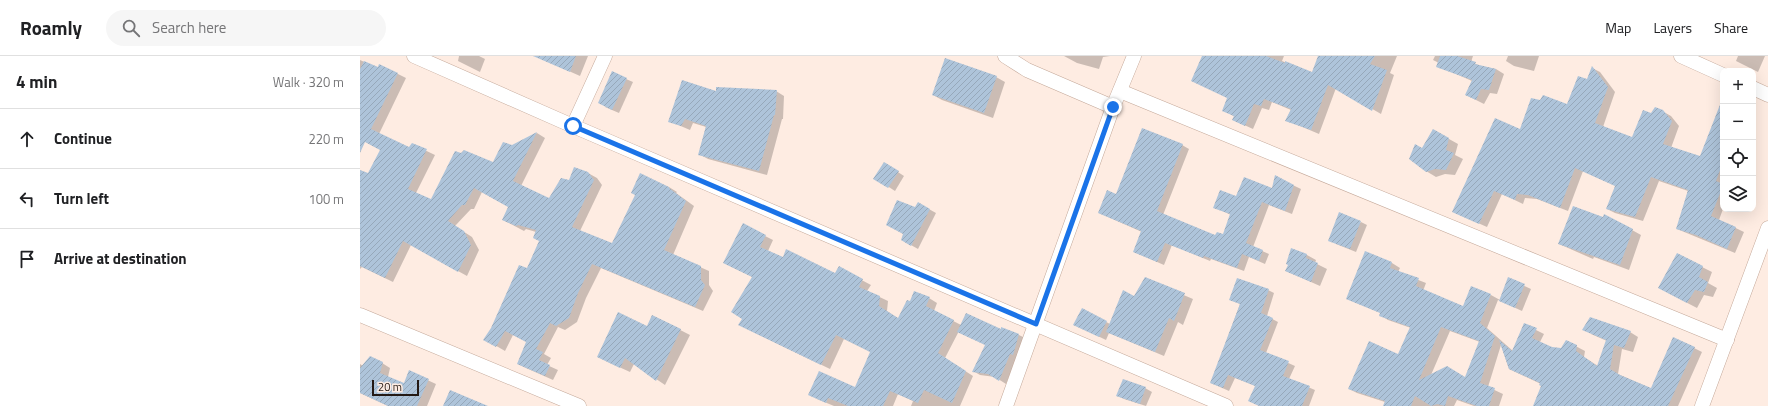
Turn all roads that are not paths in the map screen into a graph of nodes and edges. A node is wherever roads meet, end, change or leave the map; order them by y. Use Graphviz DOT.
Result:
graph roads {
  1 [pos="414,56"];
  2 [pos="605,56"];
  3 [pos="1005,56"];
  4 [pos="1134,56"];
  5 [pos="1680,56"];
  6 [pos="1720,74"];
  7 [pos="1756,89"];
  8 [pos="1120,91"];
  9 [pos="1768,94"];
  10 [pos="1113,107"];
  11 [pos="573,126"];
  12 [pos="1768,228"];
  13 [pos="360,315"];
  14 [pos="1036,324"];
  15 [pos="1727,340"];
  16 [pos="579,406"];
  17 [pos="1006,406"];
  18 [pos="1226,406"];
  19 [pos="1702,406"];
  1 -- 11 [label="street"];
  2 -- 11 [label="street"];
  3 -- 10 [label="street"];
  4 -- 8 [label="street"];
  5 -- 6 [label="street"];
  7 -- 9 [label="street"];
  8 -- 10 [label="street"];
  8 -- 15 [label="street"];
  10 -- 14 [label="street"];
  11 -- 14 [label="street"];
  12 -- 15 [label="street"];
  13 -- 16 [label="street"];
  14 -- 17 [label="street"];
  14 -- 18 [label="street"];
  15 -- 19 [label="street"];
}
